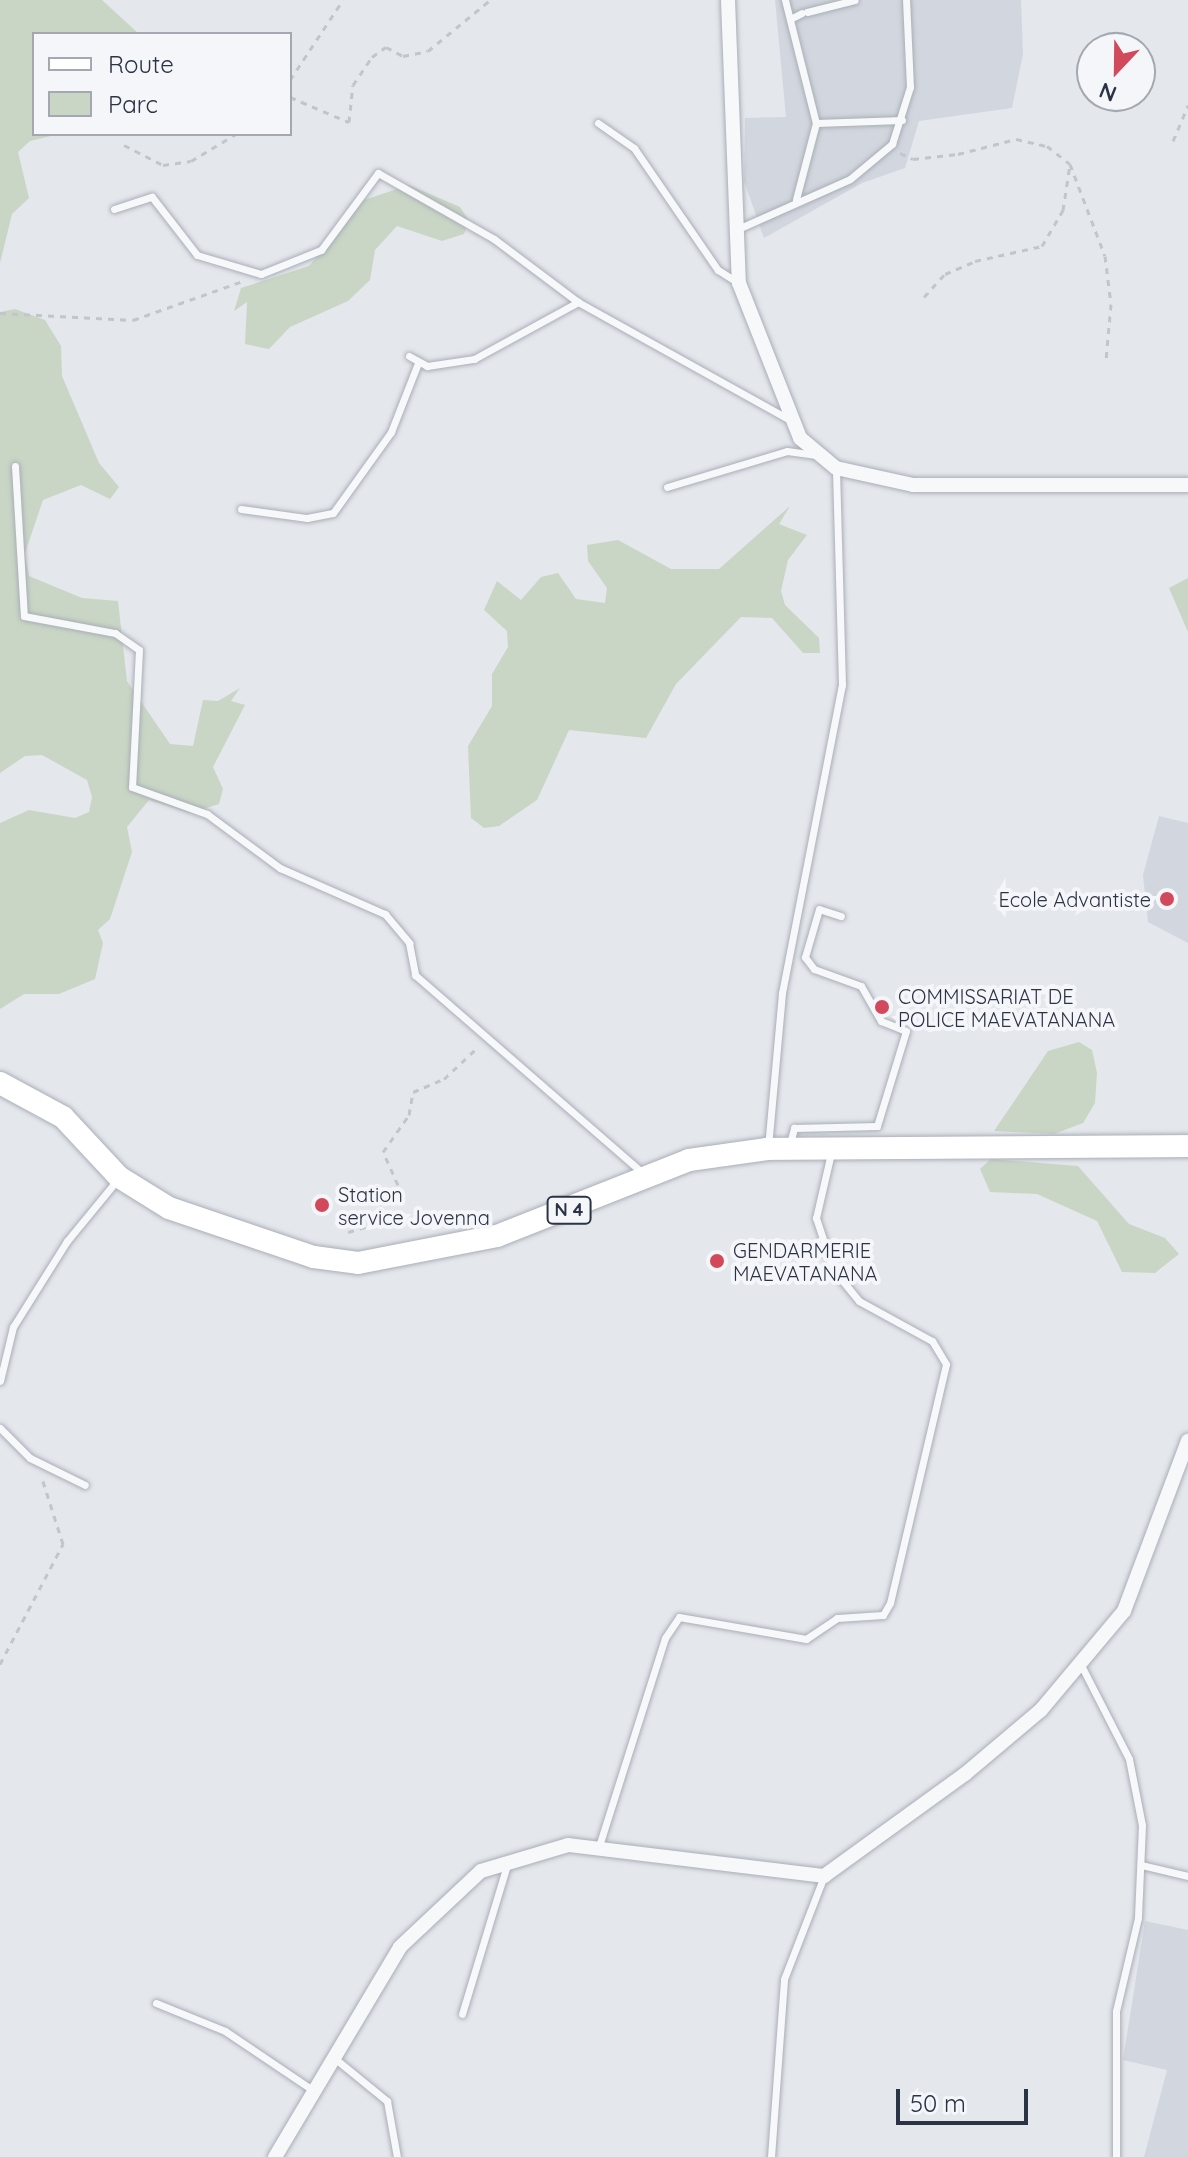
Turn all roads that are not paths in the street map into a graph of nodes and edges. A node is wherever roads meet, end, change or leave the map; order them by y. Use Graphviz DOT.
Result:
graph roads {
  1 [pos="728,0"];
  2 [pos="785,0"];
  3 [pos="855,0"];
  4 [pos="906,0"];
  5 [pos="790,19"];
  6 [pos="902,120"];
  7 [pos="598,123"];
  8 [pos="816,123"];
  9 [pos="796,199"];
  10 [pos="114,209"];
  11 [pos="740,228"];
  12 [pos="739,283"];
  13 [pos="578,302"];
  14 [pos="409,356"];
  15 [pos="418,363"];
  16 [pos="794,423"];
  17 [pos="817,455"];
  18 [pos="15,466"];
  19 [pos="836,468"];
  20 [pos="1188,485"];
  21 [pos="667,487"];
  22 [pos="241,509"];
  23 [pos="841,916"];
  24 [pos="0,1083"];
  25 [pos="1188,1146"];
  26 [pos="833,1148"];
  27 [pos="778,1149"];
  28 [pos="119,1177"];
  29 [pos="648,1179"];
  30 [pos="0,1381"];
  31 [pos="0,1428"];
  32 [pos="1188,1441"];
  33 [pos="85,1485"];
  34 [pos="1082,1667"];
  35 [pos="599,1846"];
  36 [pos="509,1860"];
  37 [pos="1141,1865"];
  38 [pos="824,1876"];
  39 [pos="1188,1876"];
  40 [pos="156,2003"];
  41 [pos="462,2014"];
  42 [pos="332,2056"];
  43 [pos="311,2089"];
  44 [pos="275,2157"];
  45 [pos="397,2157"];
  46 [pos="771,2157"];
  47 [pos="1116,2157"];
  1 -- 11 [label="street"];
  2 -- 5 [label="lane"];
  3 -- 5 [label="lane"];
  4 -- 6 [label="lane"];
  5 -- 8 [label="lane"];
  6 -- 8 [label="lane"];
  6 -- 9 [label="lane"];
  7 -- 12 [label="lane"];
  8 -- 9 [label="lane"];
  9 -- 11 [label="lane"];
  10 -- 13 [label="lane"];
  11 -- 12 [label="street"];
  12 -- 16 [label="street"];
  13 -- 15 [label="lane"];
  13 -- 16 [label="lane"];
  14 -- 15 [label="lane"];
  15 -- 22 [label="lane"];
  16 -- 17 [label="street"];
  17 -- 19 [label="street"];
  17 -- 21 [label="lane"];
  18 -- 29 [label="lane"];
  19 -- 20 [label="street"];
  19 -- 27 [label="lane"];
  23 -- 27 [label="lane"];
  24 -- 28 [label="main road, N 4"];
  25 -- 26 [label="main road, N 4"];
  26 -- 27 [label="main road, N 4"];
  26 -- 35 [label="lane"];
  27 -- 29 [label="main road, N 4"];
  28 -- 29 [label="main road, N 4"];
  28 -- 30 [label="lane"];
  31 -- 33 [label="lane"];
  32 -- 34 [label="street"];
  34 -- 37 [label="lane"];
  34 -- 38 [label="street"];
  35 -- 36 [label="street"];
  35 -- 38 [label="street"];
  36 -- 41 [label="lane"];
  36 -- 42 [label="street"];
  37 -- 39 [label="lane"];
  37 -- 47 [label="lane"];
  38 -- 46 [label="lane"];
  40 -- 43 [label="lane"];
  42 -- 43 [label="street"];
  42 -- 45 [label="lane"];
  43 -- 44 [label="street"];
}
